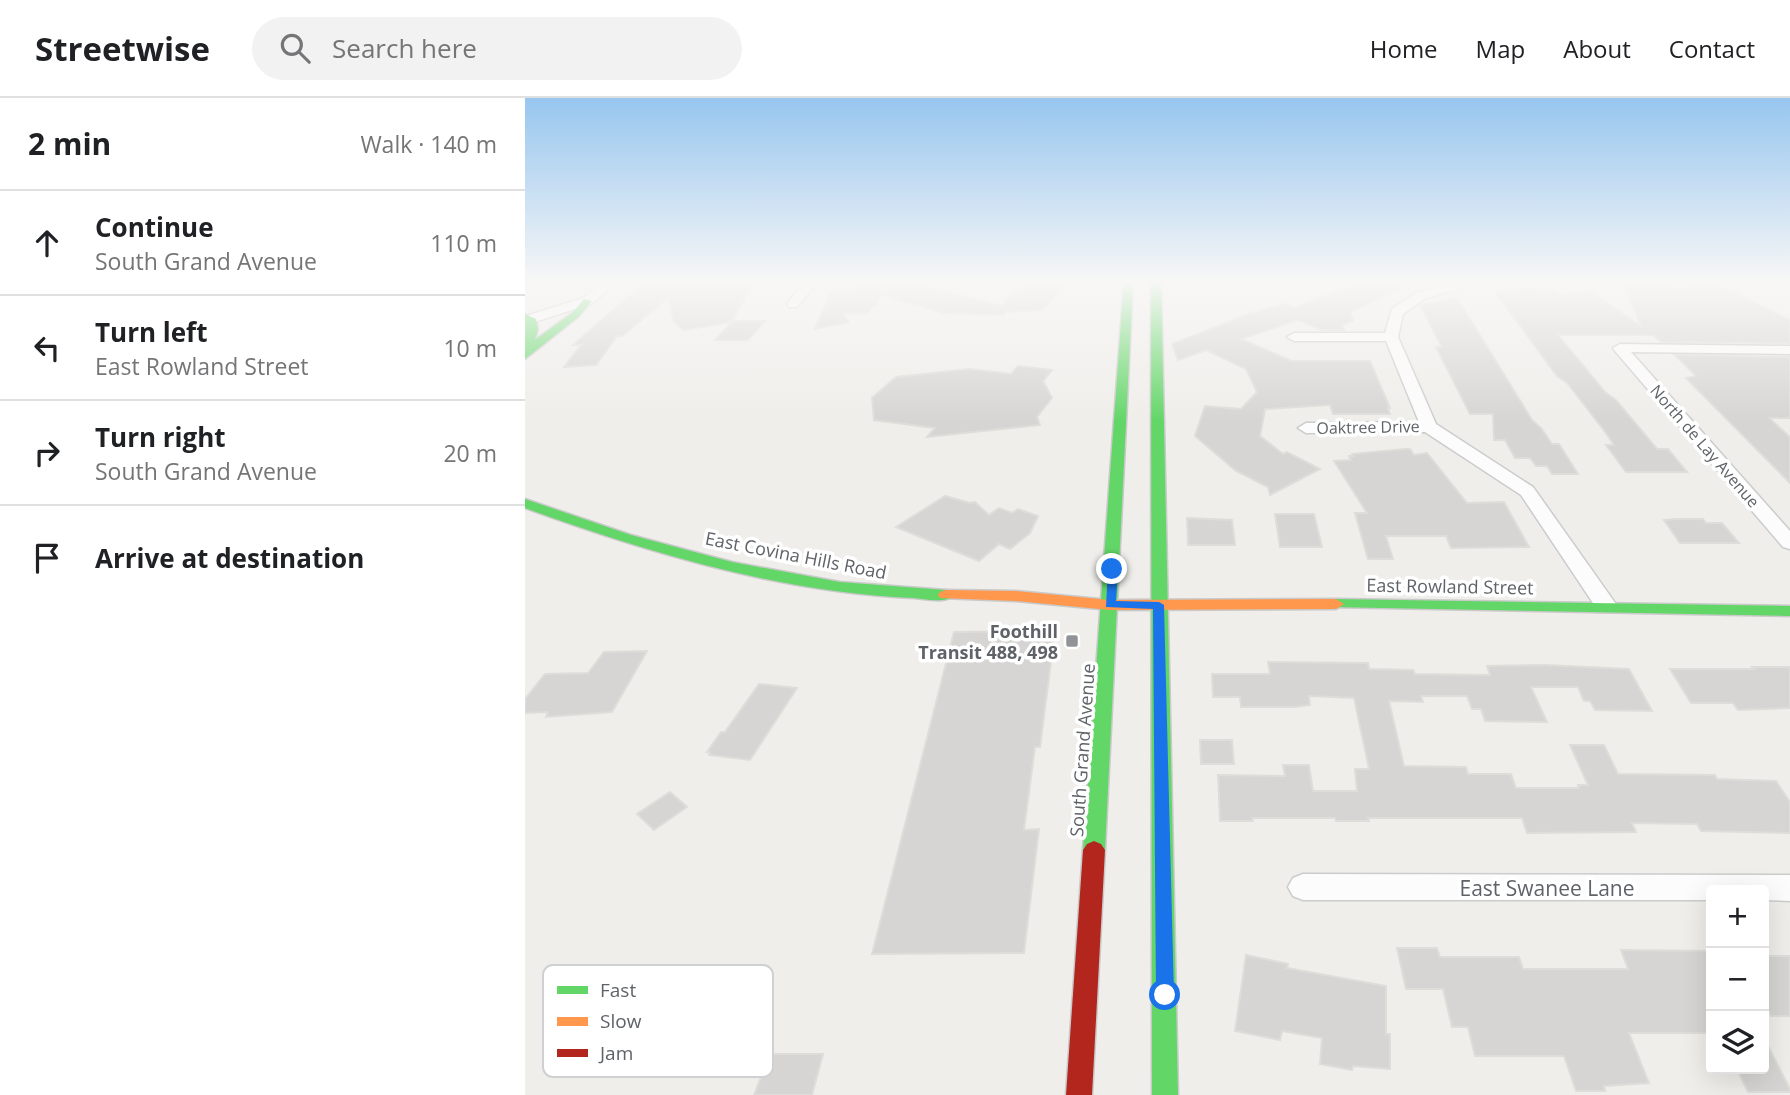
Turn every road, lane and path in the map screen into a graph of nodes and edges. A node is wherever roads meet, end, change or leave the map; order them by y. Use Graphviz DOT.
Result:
graph roads {
  1 [pos="532,328"];
  2 [pos="559,328"];
  3 [pos="1126,328"];
  4 [pos="1156,328"];
  5 [pos="1393,328"];
  6 [pos="1294,337"];
  7 [pos="1391,337"];
  8 [pos="1790,350"];
  9 [pos="526,353"];
  10 [pos="1429,427"];
  11 [pos="1306,428"];
  12 [pos="525,502"];
  13 [pos="1790,543"];
  14 [pos="1110,605"];
  15 [pos="1159,605"];
  16 [pos="1607,607"];
  17 [pos="1790,611"];
  18 [pos="1303,887"];
  19 [pos="1790,888"];
  20 [pos="1079,1095"];
  21 [pos="1165,1095"];
  1 -- 9 [label="main road"];
  2 -- 9 [label="main road"];
  3 -- 14 [label="main road, South Grand Avenue"];
  4 -- 15 [label="main road"];
  5 -- 7 [label="street"];
  6 -- 7 [label="street"];
  7 -- 10 [label="street"];
  8 -- 13 [label="street, North de Lay Avenue"];
  10 -- 11 [label="street, Oaktree Drive"];
  10 -- 16 [label="street"];
  12 -- 14 [label="main road, East Covina Hills Road"];
  14 -- 15 [label="main road, East Rowland Street"];
  14 -- 20 [label="main road, South Grand Avenue"];
  15 -- 16 [label="main road, East Rowland Street"];
  15 -- 21 [label="main road"];
  16 -- 17 [label="main road, East Rowland Street"];
  18 -- 19 [label="street, East Swanee Lane"];
}
